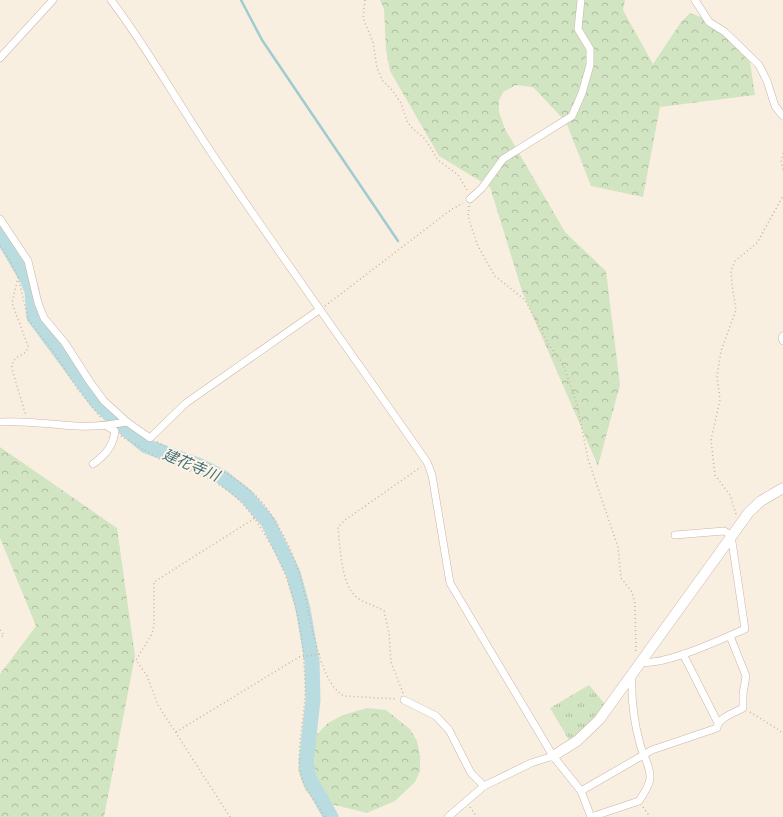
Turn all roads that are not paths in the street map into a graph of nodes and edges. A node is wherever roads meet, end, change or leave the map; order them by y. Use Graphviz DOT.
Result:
graph roads {
  1 [pos="53,0"];
  2 [pos="111,0"];
  3 [pos="581,0"];
  4 [pos="695,0"];
  5 [pos="0,58"];
  6 [pos="783,116"];
  7 [pos="470,199"];
  8 [pos="0,219"];
  9 [pos="320,310"];
  10 [pos="783,336"];
  11 [pos="783,341"];
  12 [pos="0,422"];
  13 [pos="125,423"];
  14 [pos="111,428"];
  15 [pos="93,464"];
  16 [pos="783,488"];
  17 [pos="675,535"];
  18 [pos="731,535"];
  19 [pos="730,636"];
  20 [pos="682,654"];
  21 [pos="641,662"];
  22 [pos="632,676"];
  23 [pos="404,700"];
  24 [pos="718,723"];
  25 [pos="643,755"];
  26 [pos="552,756"];
  27 [pos="484,786"];
  28 [pos="581,791"];
  29 [pos="448,817"];
  30 [pos="591,817"];
  1 -- 5 [label="street"];
  2 -- 9 [label="street"];
  3 -- 7 [label="street"];
  4 -- 6 [label="street"];
  8 -- 13 [label="street"];
  9 -- 13 [label="street"];
  9 -- 26 [label="street"];
  10 -- 11 [label="street"];
  12 -- 14 [label="street"];
  13 -- 14 [label="street"];
  14 -- 15 [label="street"];
  16 -- 18 [label="street"];
  17 -- 18 [label="street"];
  18 -- 19 [label="street"];
  18 -- 21 [label="street"];
  19 -- 20 [label="street"];
  19 -- 24 [label="street"];
  20 -- 21 [label="street"];
  20 -- 24 [label="street"];
  21 -- 22 [label="street"];
  22 -- 25 [label="street"];
  22 -- 26 [label="street"];
  23 -- 27 [label="street"];
  24 -- 25 [label="street"];
  25 -- 28 [label="street"];
  25 -- 30 [label="street"];
  26 -- 27 [label="street"];
  26 -- 28 [label="street"];
  27 -- 29 [label="street"];
  28 -- 30 [label="street"];
}
